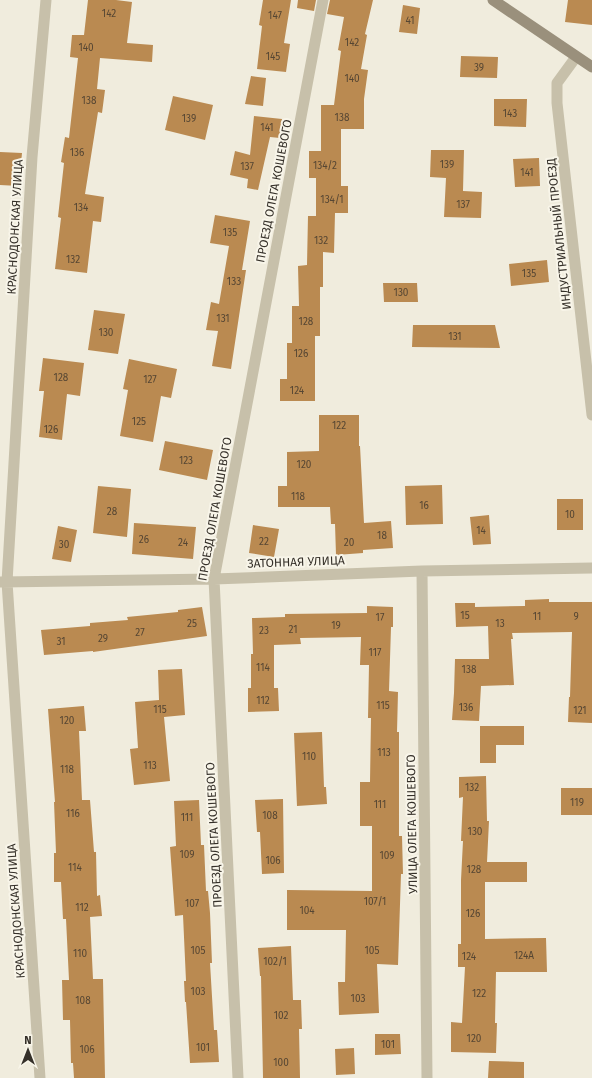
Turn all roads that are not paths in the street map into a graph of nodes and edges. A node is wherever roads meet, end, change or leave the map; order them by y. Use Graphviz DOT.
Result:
graph roads {
  1 [pos="46,0"];
  2 [pos="323,0"];
  3 [pos="493,0"];
  4 [pos="576,57"];
  5 [pos="592,68"];
  6 [pos="592,415"];
  7 [pos="592,568"];
  8 [pos="422,571"];
  9 [pos="214,579"];
  10 [pos="4,582"];
  11 [pos="40,1078"];
  12 [pos="238,1078"];
  13 [pos="427,1078"];
  1 -- 10 [label="street, КРАСНОДОНСКАЯ УЛИЦА"];
  2 -- 9 [label="street, ПРОЕЗД ОЛЕГА КОШЕВОГО"];
  3 -- 4 [label="main road"];
  4 -- 5 [label="main road"];
  4 -- 6 [label="street, ИНДУСТРИАЛЬНЫЙ ПРОЕЗД"];
  7 -- 8 [label="street, ЗАТОННАЯ УЛИЦА"];
  8 -- 9 [label="street, ЗАТОННАЯ УЛИЦА"];
  8 -- 13 [label="street, УЛИЦА ОЛЕГА КОШЕВОГО"];
  9 -- 10 [label="street, ЗАТОННАЯ УЛИЦА"];
  9 -- 12 [label="street, ПРОЕЗД ОЛЕГА КОШЕВОГО"];
  10 -- 11 [label="street, КРАСНОДОНСКАЯ УЛИЦА"];
}
